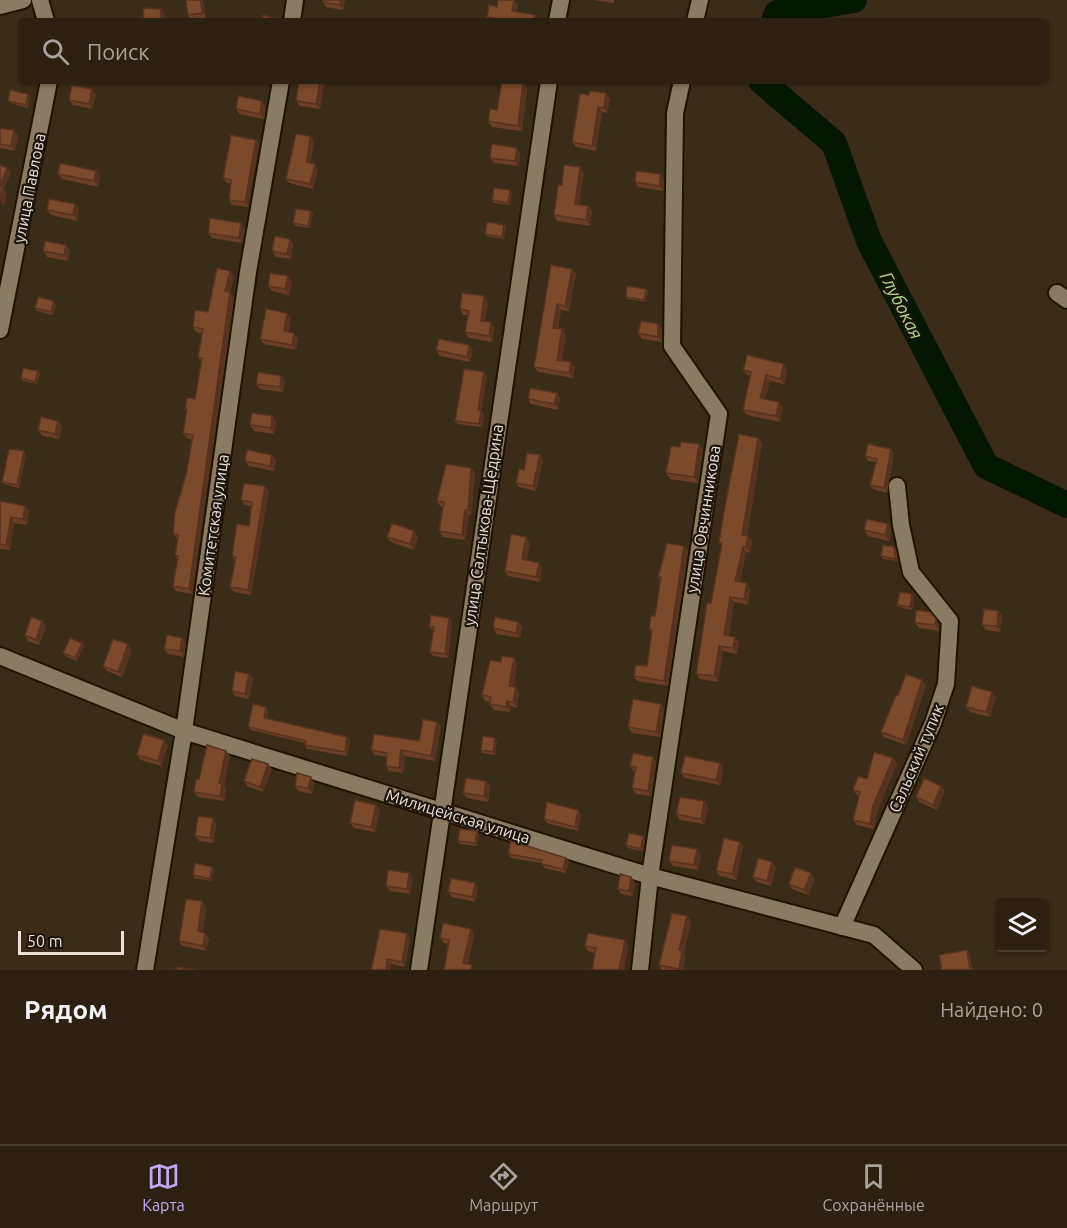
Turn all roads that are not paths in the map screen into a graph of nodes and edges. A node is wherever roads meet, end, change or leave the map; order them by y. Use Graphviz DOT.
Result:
graph roads {
  1 [pos="23,0"];
  2 [pos="40,0"];
  3 [pos="295,0"];
  4 [pos="561,0"];
  5 [pos="700,0"];
  6 [pos="0,6"];
  7 [pos="45,18"];
  8 [pos="292,18"];
  9 [pos="558,18"];
  10 [pos="696,18"];
  11 [pos="48,84"];
  12 [pos="280,84"];
  13 [pos="549,84"];
  14 [pos="681,84"];
  15 [pos="0,330"];
  16 [pos="897,486"];
  17 [pos="0,656"];
  18 [pos="184,731"];
  19 [pos="441,810"];
  20 [pos="650,876"];
  21 [pos="842,927"];
  22 [pos="144,970"];
  23 [pos="419,970"];
  24 [pos="640,970"];
  25 [pos="914,970"];
  1 -- 6 [label="street"];
  2 -- 7 [label="street"];
  3 -- 8 [label="street"];
  4 -- 9 [label="street"];
  5 -- 10 [label="street"];
  11 -- 15 [label="street, улица Павлова"];
  12 -- 18 [label="street, Комитетская улица"];
  13 -- 19 [label="street, улица Салтыкова-Щедрина"];
  14 -- 20 [label="street, улица Овчинникова"];
  16 -- 21 [label="street, Сальский тупик"];
  17 -- 18 [label="street, Милицейская улица"];
  18 -- 19 [label="street, Милицейская улица"];
  18 -- 22 [label="street, Комитетская улица"];
  19 -- 20 [label="street, Милицейская улица"];
  19 -- 23 [label="street, улица Салтыкова-Щедрина"];
  20 -- 21 [label="street, Милицейская улица"];
  20 -- 24 [label="street, улица Овчинникова"];
  21 -- 25 [label="street, Милицейская улица"];
}
